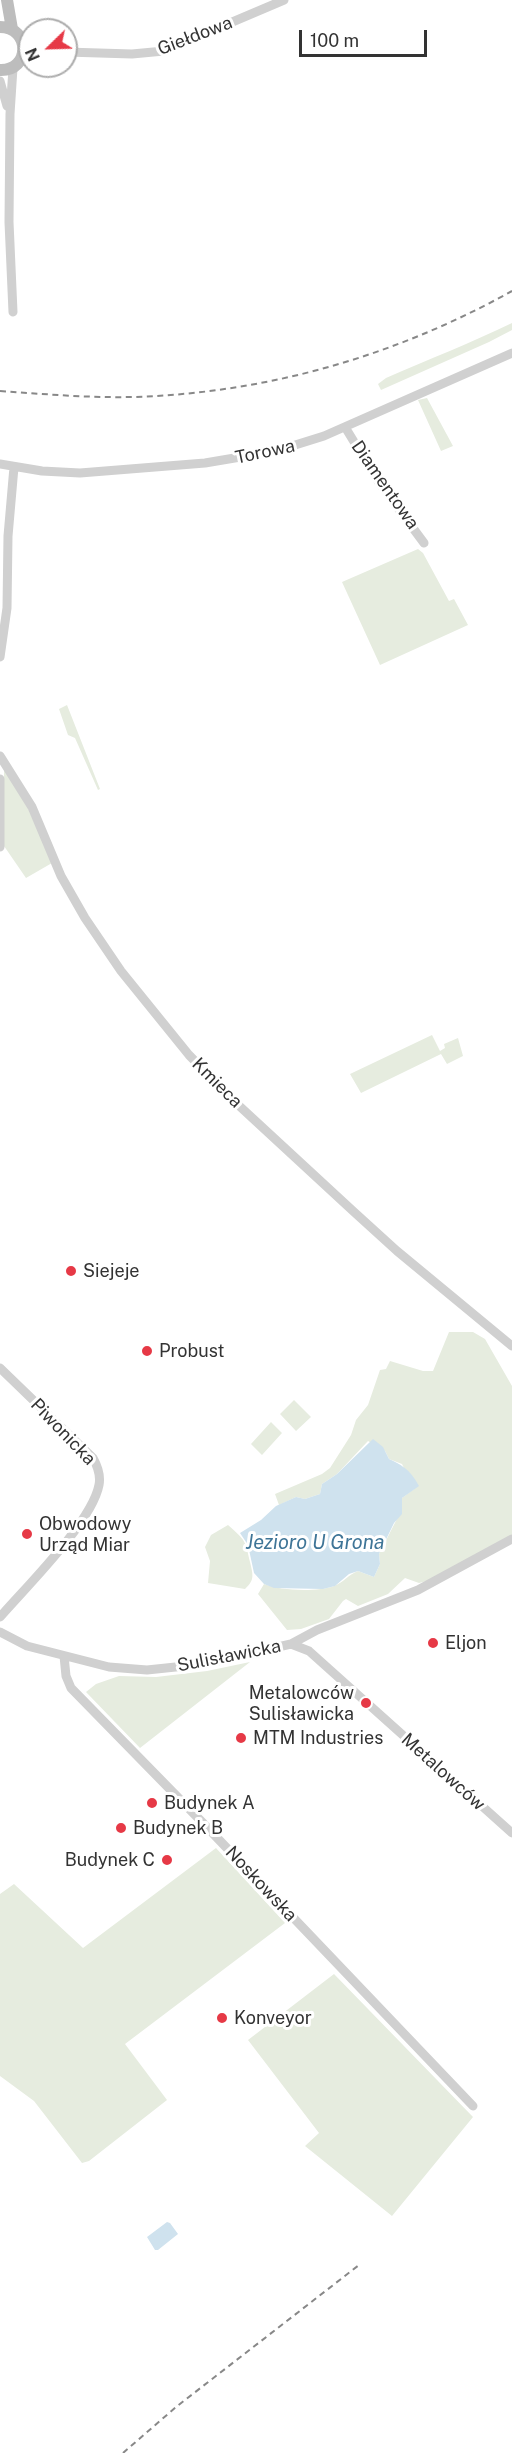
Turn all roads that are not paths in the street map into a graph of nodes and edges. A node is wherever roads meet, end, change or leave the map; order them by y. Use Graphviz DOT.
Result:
graph roads {
  1 [pos="2,0"];
  2 [pos="7,0"];
  3 [pos="284,0"];
  4 [pos="0,8"];
  5 [pos="6,28"];
  6 [pos="78,52"];
  7 [pos="6,69"];
  8 [pos="0,81"];
  9 [pos="10,114"];
  10 [pos="13,312"];
  11 [pos="512,353"];
  12 [pos="345,427"];
  13 [pos="0,464"];
  14 [pos="14,467"];
  15 [pos="424,543"];
  16 [pos="0,657"];
  17 [pos="0,756"];
  18 [pos="0,779"];
  19 [pos="0,847"];
  20 [pos="512,1346"];
  21 [pos="0,1368"];
  22 [pos="512,1539"];
  23 [pos="0,1617"];
  24 [pos="0,1632"];
  25 [pos="291,1644"];
  26 [pos="64,1656"];
  27 [pos="512,1833"];
  28 [pos="473,2106"];
  1 -- 4 [label="street"];
  2 -- 5 [label="street"];
  3 -- 6 [label="street, Giełdowa"];
  7 -- 9 [label="street"];
  8 -- 9 [label="street"];
  9 -- 10 [label="street"];
  11 -- 12 [label="street, Torowa"];
  12 -- 14 [label="street, Torowa"];
  12 -- 15 [label="street, Diamentowa"];
  13 -- 14 [label="street, Torowa"];
  14 -- 16 [label="street"];
  17 -- 20 [label="street, Kmieca"];
  18 -- 19 [label="street"];
  21 -- 23 [label="street, Piwonicka"];
  22 -- 25 [label="street, Sulisławicka"];
  24 -- 26 [label="street, Sulisławicka"];
  25 -- 26 [label="street, Sulisławicka"];
  25 -- 27 [label="street, Metalowców"];
  26 -- 28 [label="street, Noskowska"];
}
